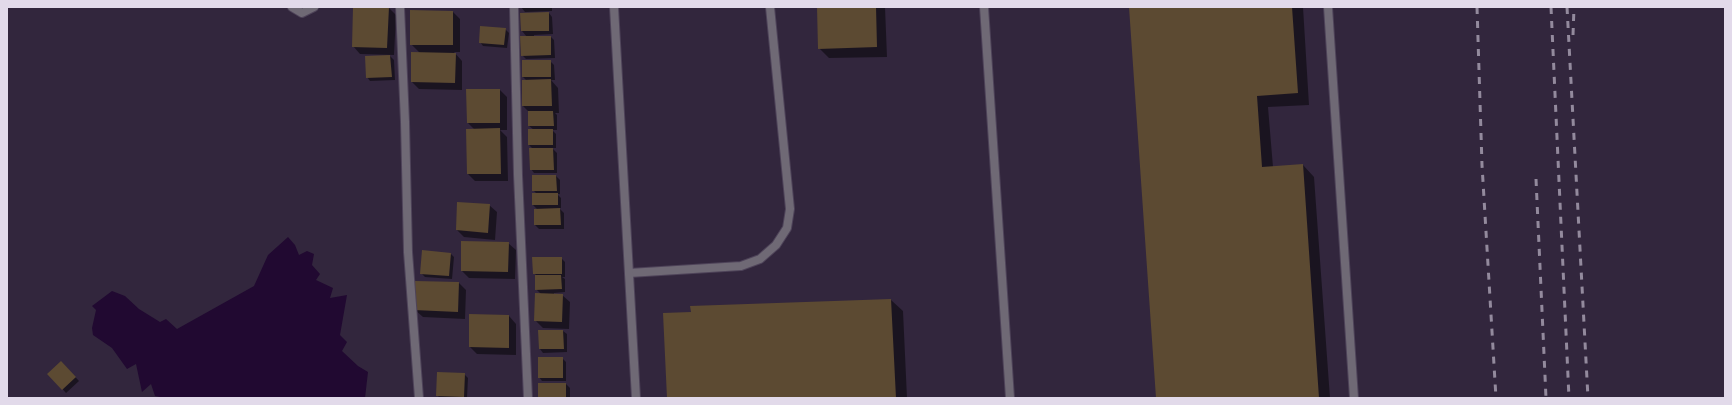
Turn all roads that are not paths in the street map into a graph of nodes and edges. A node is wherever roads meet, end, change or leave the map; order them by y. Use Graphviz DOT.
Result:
graph roads {
  1 [pos="292,7"];
  2 [pos="314,7"];
  3 [pos="400,7"];
  4 [pos="514,7"];
  5 [pos="614,7"];
  6 [pos="770,7"];
  7 [pos="984,7"];
  8 [pos="1328,7"];
  9 [pos="629,273"];
  10 [pos="418,398"];
  11 [pos="528,398"];
  12 [pos="636,398"];
  13 [pos="1010,398"];
  14 [pos="1354,398"];
  1 -- 2 [label="street"];
  3 -- 10 [label="street"];
  4 -- 11 [label="street"];
  5 -- 9 [label="street"];
  6 -- 9 [label="street"];
  7 -- 13 [label="street"];
  8 -- 14 [label="street"];
  9 -- 12 [label="street"];
}
